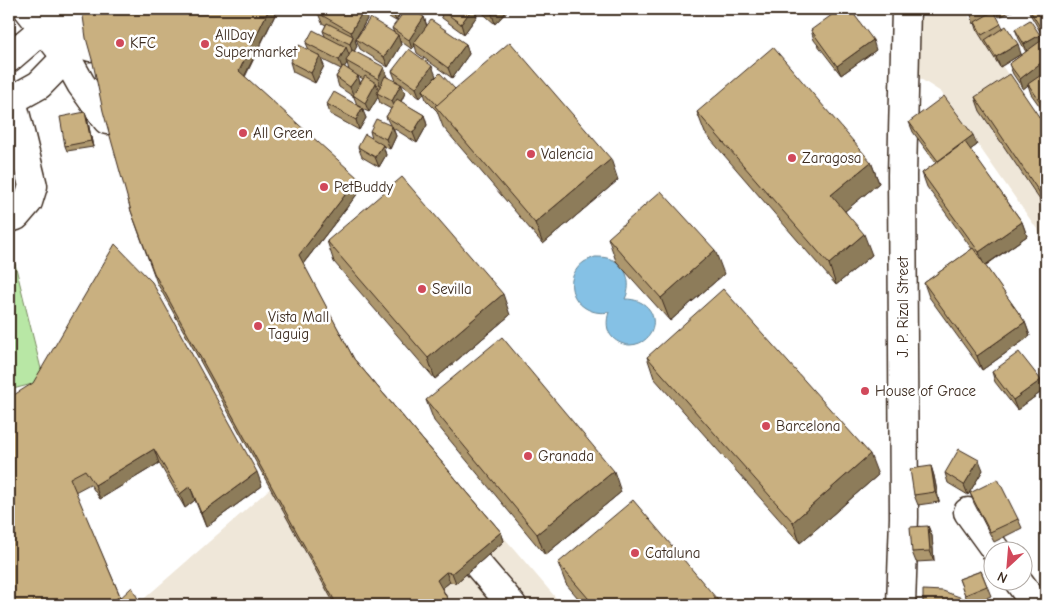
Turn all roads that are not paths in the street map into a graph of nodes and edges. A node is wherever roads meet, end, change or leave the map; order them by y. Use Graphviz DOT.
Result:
graph roads {
  1 [pos="63,9"];
  2 [pos="906,9"];
  3 [pos="36,18"];
  4 [pos="80,48"];
  5 [pos="9,58"];
  6 [pos="10,98"];
  7 [pos="107,120"];
  8 [pos="9,218"];
  9 [pos="968,512"];
  10 [pos="990,542"];
  11 [pos="478,565"];
  12 [pos="1026,592"];
  13 [pos="512,605"];
  14 [pos="901,605"];
  15 [pos="1036,605"];
  1 -- 3 [label="street"];
  1 -- 4 [label="street"];
  2 -- 14 [label="street, J. P. Rizal Street"];
  3 -- 4 [label="street"];
  3 -- 5 [label="street"];
  4 -- 6 [label="street"];
  4 -- 7 [label="street"];
  6 -- 8 [label="street"];
  9 -- 10 [label="street"];
  11 -- 13 [label="street"];
  12 -- 15 [label="street"];
}
